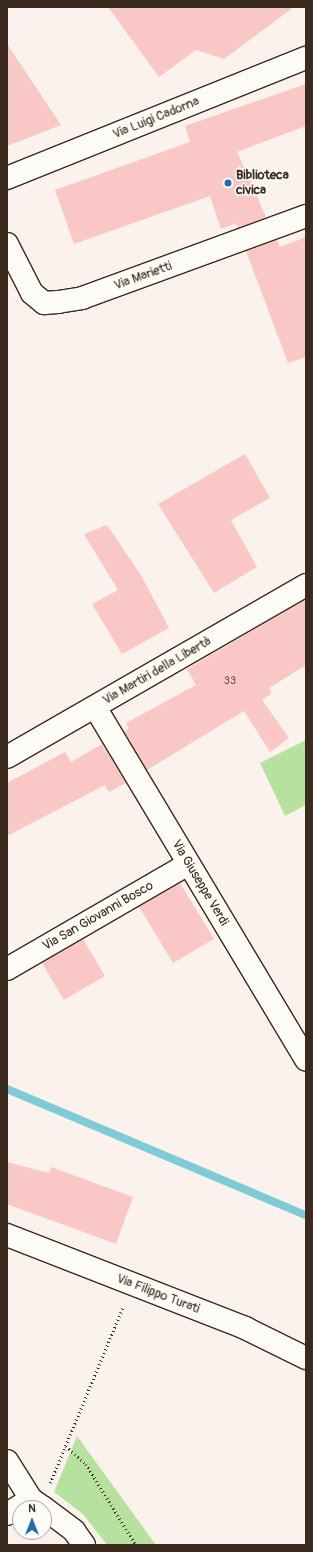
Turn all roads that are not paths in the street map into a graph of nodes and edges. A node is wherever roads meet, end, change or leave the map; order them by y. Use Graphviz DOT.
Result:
graph roads {
  1 [pos="306,58"];
  2 [pos="7,178"];
  3 [pos="306,216"];
  4 [pos="7,244"];
  5 [pos="306,585"];
  6 [pos="95,707"];
  7 [pos="7,757"];
  8 [pos="188,864"];
  9 [pos="7,969"];
  10 [pos="306,1060"];
  11 [pos="7,1235"];
  12 [pos="306,1358"];
  13 [pos="7,1461"];
  14 [pos="36,1500"];
  15 [pos="52,1514"];
  16 [pos="84,1545"];
  1 -- 2 [label="street, Via Luigi Cadorna"];
  3 -- 4 [label="street, Via Marietti"];
  5 -- 6 [label="street, Via Martiri della Libertà"];
  6 -- 7 [label="street, Via Martiri della Libertà"];
  6 -- 8 [label="street, Via Giuseppe Verdi"];
  8 -- 9 [label="street, Via San Giovanni Bosco"];
  8 -- 10 [label="street, Via Giuseppe Verdi"];
  11 -- 12 [label="street, Via Filippo Turati"];
  13 -- 14 [label="street"];
  15 -- 16 [label="street"];
}
